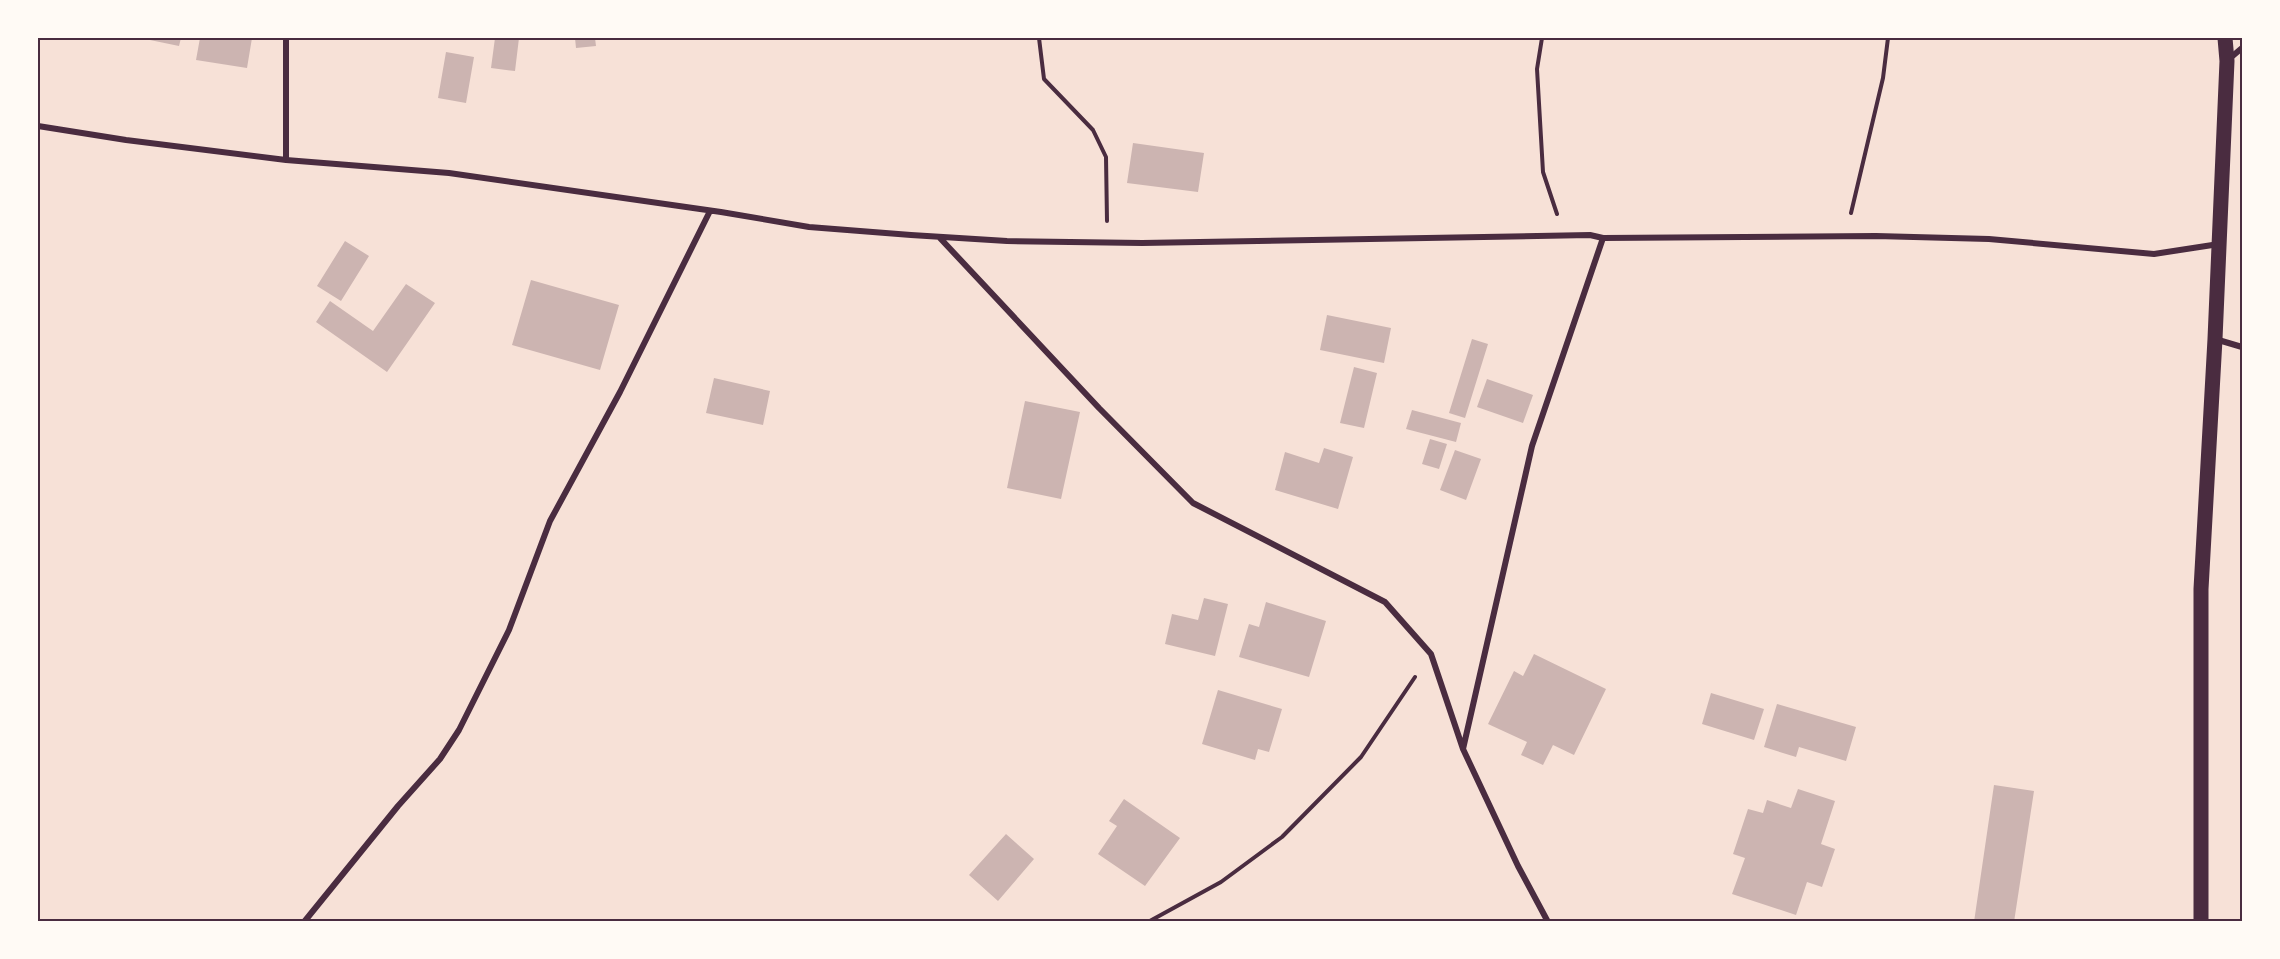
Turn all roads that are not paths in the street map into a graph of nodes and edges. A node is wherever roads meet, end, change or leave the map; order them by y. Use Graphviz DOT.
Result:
graph roads {
  1 [pos="286,38"];
  2 [pos="2225,38"];
  3 [pos="2242,48"];
  4 [pos="2227,61"];
  5 [pos="38,126"];
  6 [pos="286,160"];
  7 [pos="710,211"];
  8 [pos="939,237"];
  9 [pos="1603,238"];
  10 [pos="2219,244"];
  11 [pos="2215,339"];
  12 [pos="2242,347"];
  13 [pos="1463,749"];
  14 [pos="304,921"];
  15 [pos="1548,921"];
  16 [pos="2201,921"];
  1 -- 6 [label="street"];
  2 -- 4 [label="main road"];
  3 -- 4 [label="street"];
  4 -- 10 [label="main road"];
  5 -- 6 [label="street"];
  6 -- 7 [label="street"];
  7 -- 8 [label="street"];
  7 -- 14 [label="street"];
  8 -- 9 [label="street"];
  8 -- 13 [label="street"];
  9 -- 10 [label="street"];
  9 -- 13 [label="street"];
  10 -- 11 [label="main road"];
  11 -- 12 [label="street"];
  11 -- 16 [label="main road"];
  13 -- 15 [label="street"];
}
